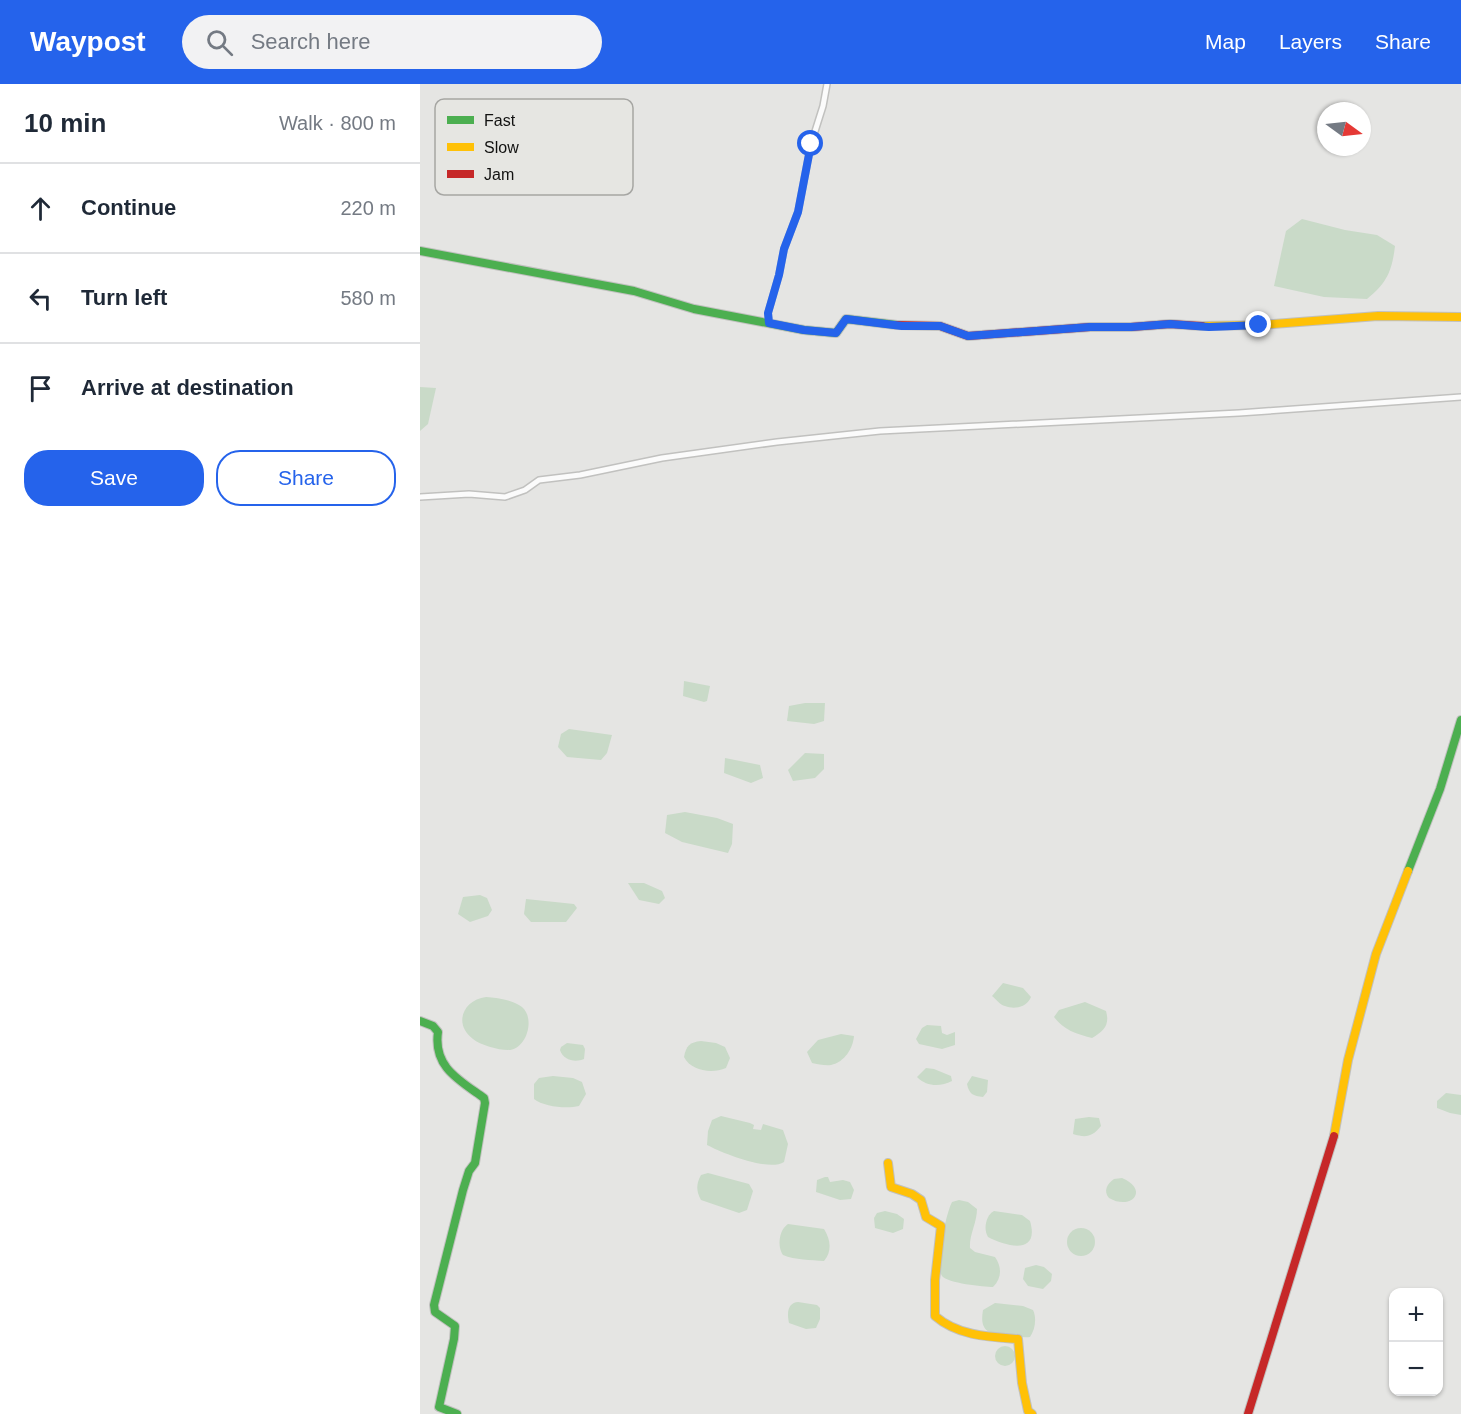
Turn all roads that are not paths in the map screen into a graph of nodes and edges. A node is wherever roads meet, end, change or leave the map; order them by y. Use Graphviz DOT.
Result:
graph roads {
  1 [pos="827,84"];
  2 [pos="420,251"];
  3 [pos="1461,317"];
  4 [pos="769,323"];
  5 [pos="1461,397"];
  6 [pos="420,497"];
  7 [pos="1461,720"];
  8 [pos="420,1021"];
  9 [pos="888,1163"];
  10 [pos="1029,1413"];
  11 [pos="457,1414"];
  12 [pos="1248,1414"];
  1 -- 4 [label="street"];
  2 -- 4 [label="street"];
  3 -- 4 [label="street"];
  5 -- 6 [label="street"];
  7 -- 12 [label="street"];
  8 -- 11 [label="street"];
  9 -- 10 [label="street"];
}
